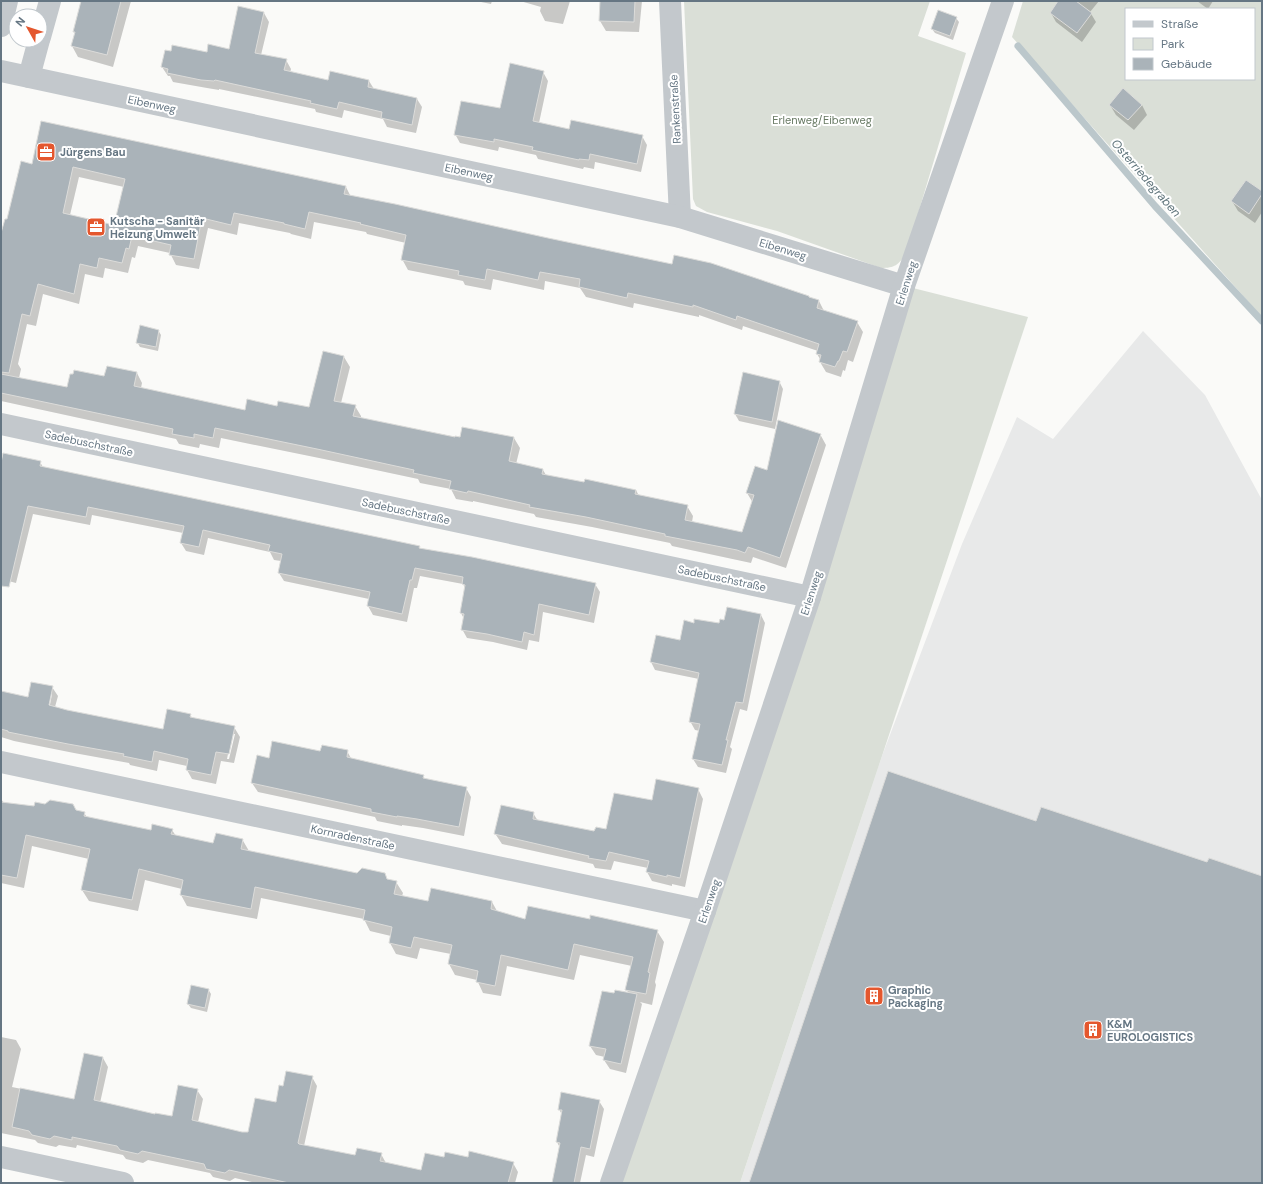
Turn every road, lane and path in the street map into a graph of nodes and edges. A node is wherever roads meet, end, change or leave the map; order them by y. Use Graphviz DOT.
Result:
graph roads {
  1 [pos="7,1"];
  2 [pos="670,1"];
  3 [pos="1003,1"];
  4 [pos="1,26"];
  5 [pos="37,48"];
  6 [pos="1,71"];
  7 [pos="28,77"];
  8 [pos="680,217"];
  9 [pos="904,286"];
  10 [pos="1,424"];
  11 [pos="810,597"];
  12 [pos="1,762"];
  13 [pos="706,911"];
  14 [pos="1,1157"];
  15 [pos="123,1183"];
  16 [pos="611,1183"];
  1 -- 4 [label="street"];
  2 -- 8 [label="street, Rankenstraße"];
  3 -- 9 [label="street, Erlenweg"];
  5 -- 7 [label="street"];
  6 -- 7 [label="street, Eibenweg"];
  7 -- 8 [label="street, Eibenweg"];
  8 -- 9 [label="street, Eibenweg"];
  9 -- 11 [label="street, Erlenweg"];
  10 -- 11 [label="street, Sadebuschstraße"];
  11 -- 13 [label="street, Erlenweg"];
  12 -- 13 [label="street, Kornradenstraße"];
  13 -- 16 [label="street, Erlenweg"];
  14 -- 15 [label="street"];
}
